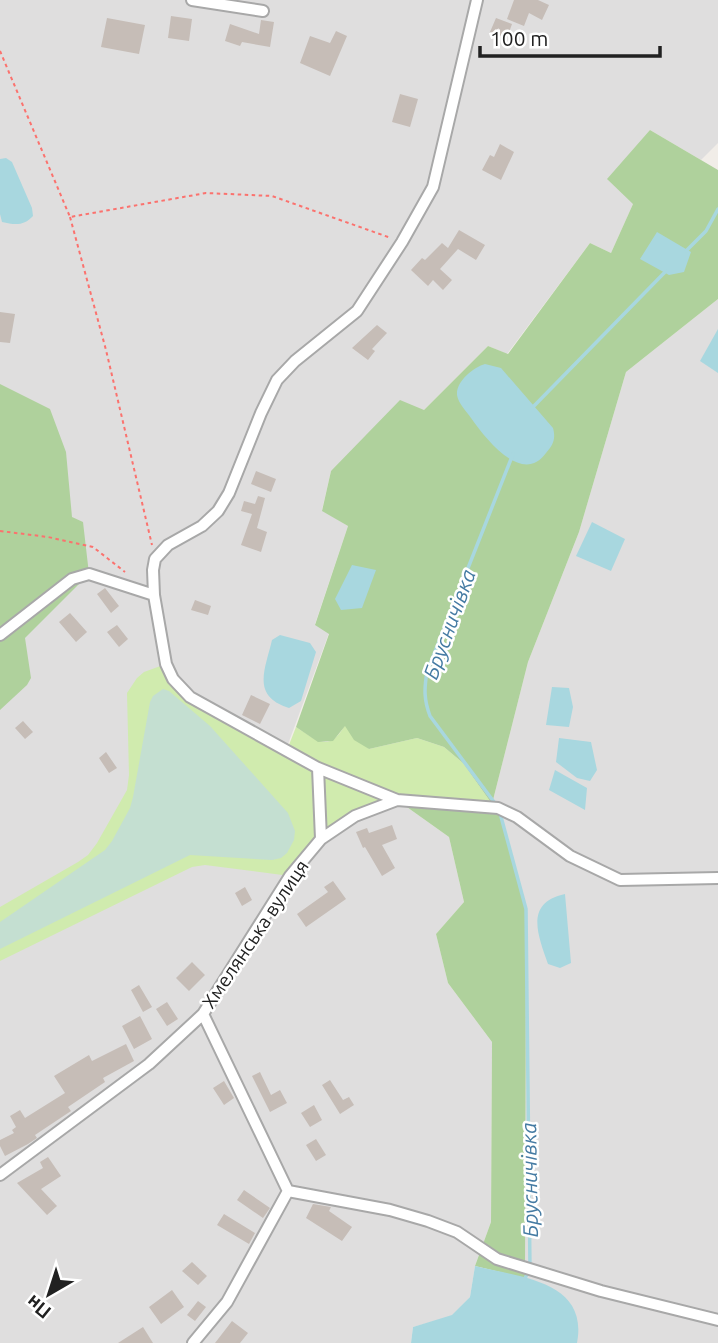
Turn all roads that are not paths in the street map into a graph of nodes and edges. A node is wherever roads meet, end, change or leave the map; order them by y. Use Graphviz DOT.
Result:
graph roads {
  1 [pos="191,0"];
  2 [pos="477,0"];
  3 [pos="263,11"];
  4 [pos="154,595"];
  5 [pos="0,635"];
  6 [pos="318,768"];
  7 [pos="397,800"];
  8 [pos="321,839"];
  9 [pos="718,878"];
  10 [pos="203,1014"];
  11 [pos="0,1175"];
  12 [pos="288,1191"];
  13 [pos="718,1320"];
  14 [pos="193,1343"];
  1 -- 3 [label="street"];
  2 -- 4 [label="street"];
  4 -- 5 [label="street"];
  4 -- 6 [label="street"];
  6 -- 7 [label="street"];
  6 -- 8 [label="street, Хмелянська вулиця"];
  7 -- 8 [label="street"];
  7 -- 9 [label="street"];
  8 -- 10 [label="street, Хмелянська вулиця"];
  10 -- 11 [label="street, Хмелянська вулиця"];
  10 -- 12 [label="street"];
  12 -- 13 [label="street"];
  12 -- 14 [label="street"];
}
